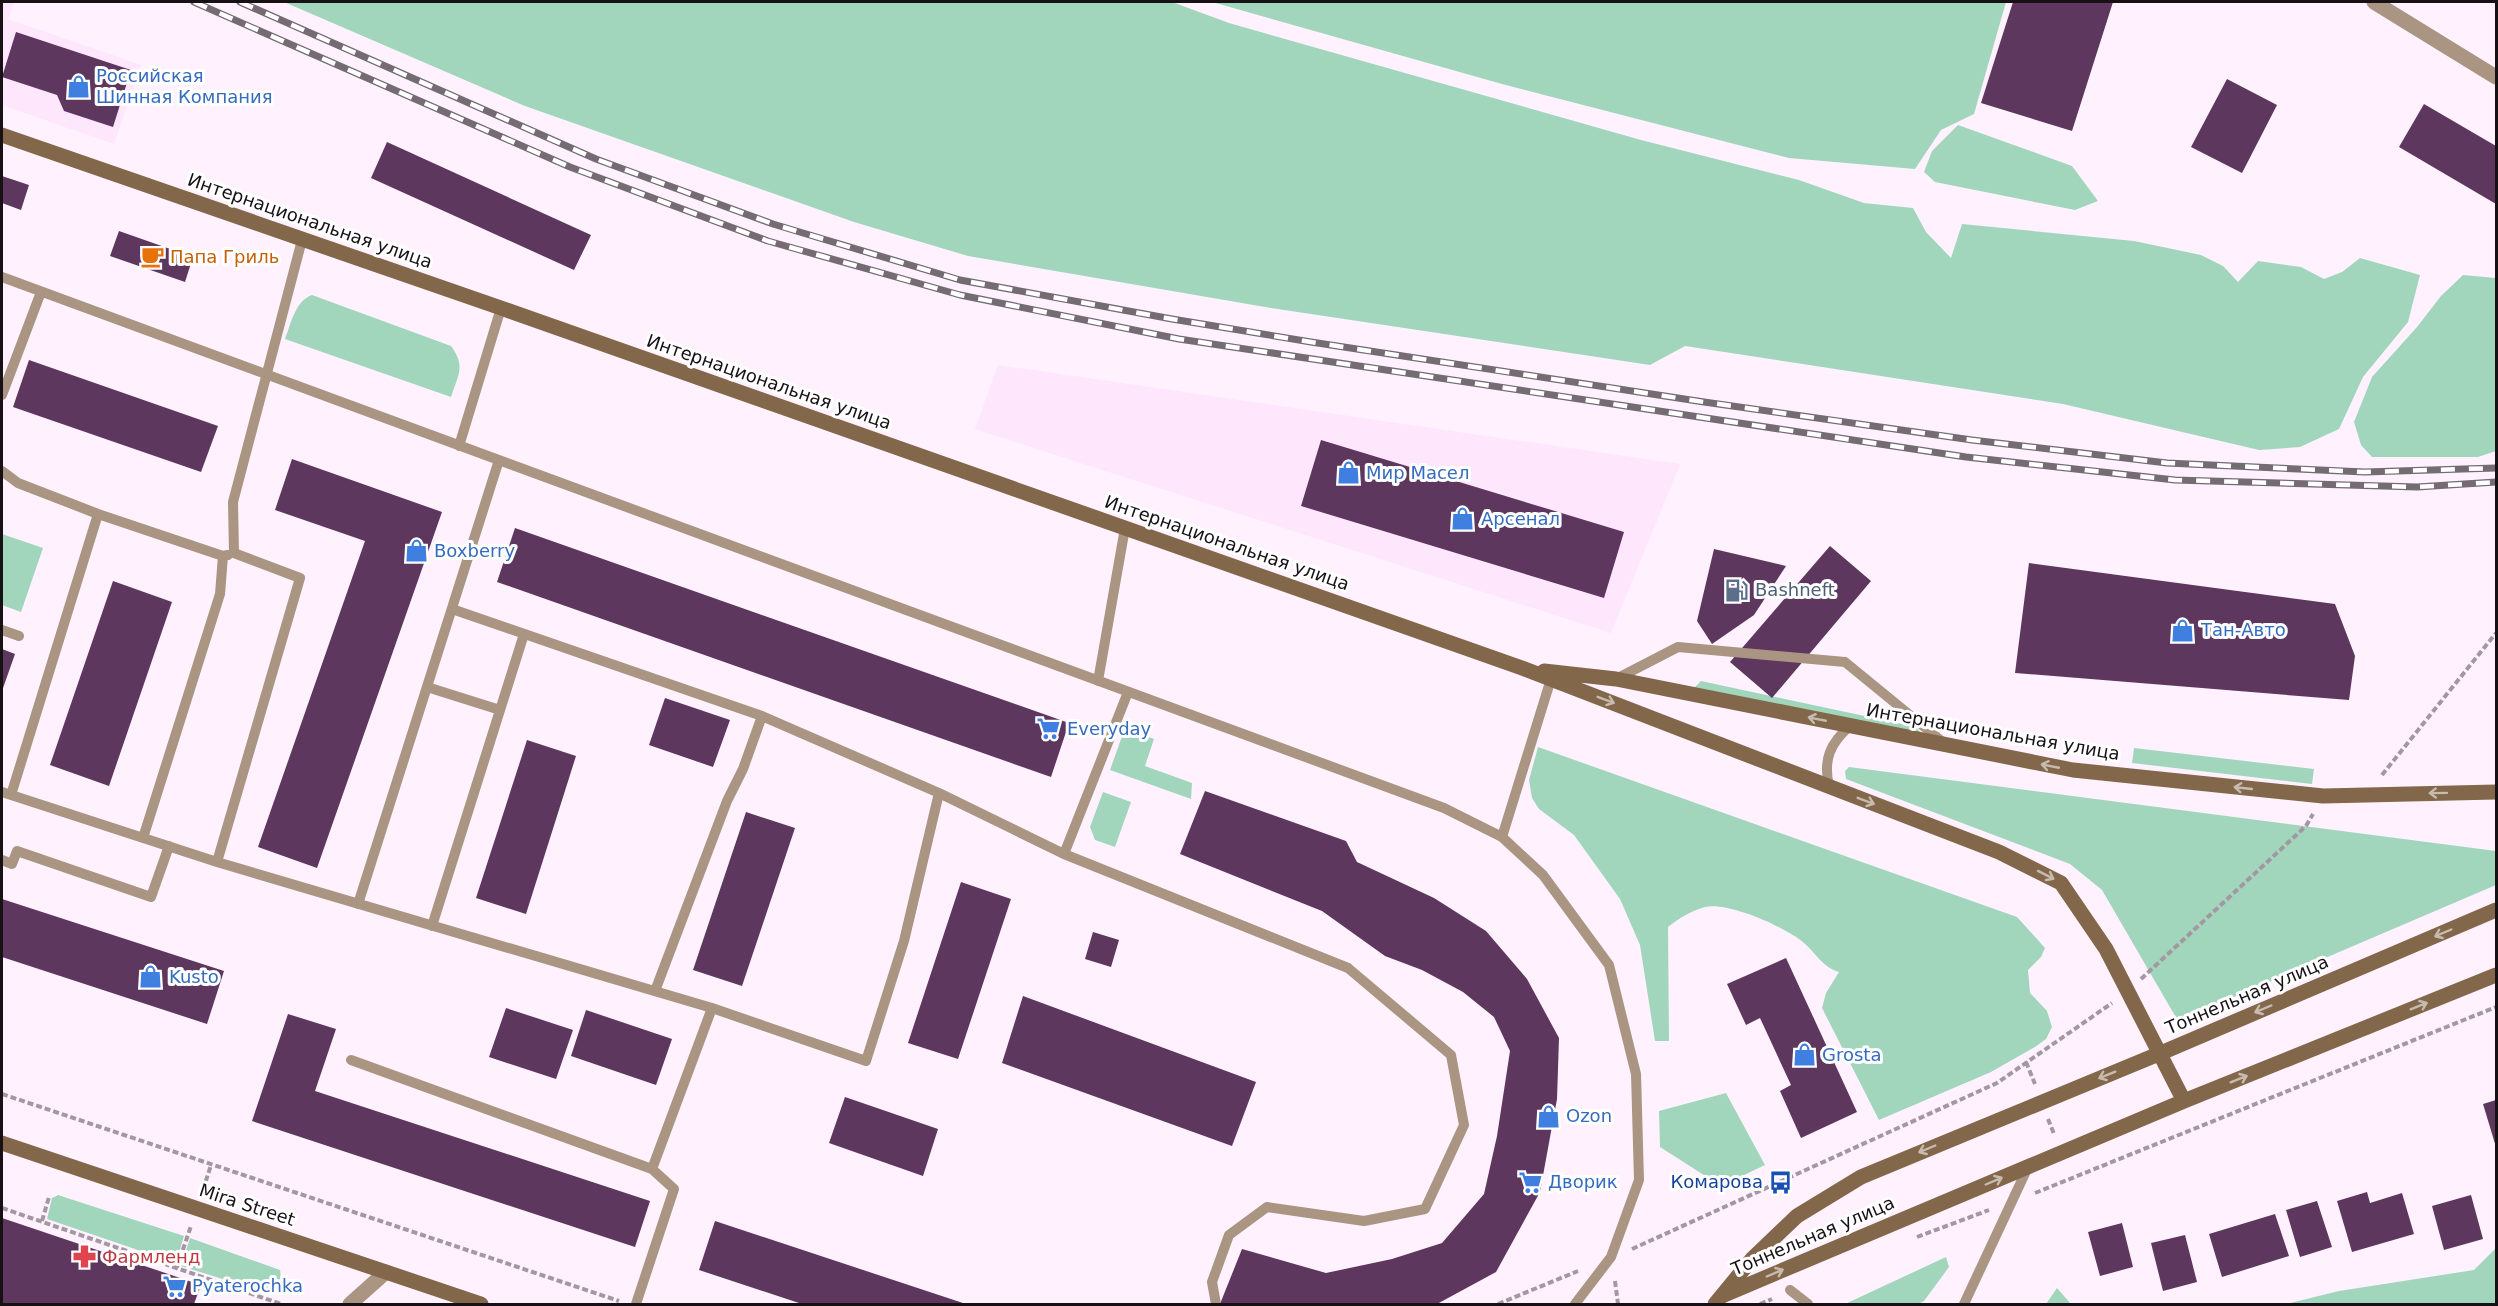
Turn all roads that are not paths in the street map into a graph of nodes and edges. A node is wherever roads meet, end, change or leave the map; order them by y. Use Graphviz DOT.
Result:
graph roads {
  1 [pos="2374,2"];
  2 [pos="2496,77"];
  3 [pos="2,135"];
  4 [pos="302,240"];
  5 [pos="2,277"];
  6 [pos="41,292"];
  7 [pos="501,308"];
  8 [pos="265,374"];
  9 [pos="2,395"];
  10 [pos="459,446"];
  11 [pos="499,460"];
  12 [pos="2,471"];
  13 [pos="98,514"];
  14 [pos="1125,528"];
  15 [pos="228,555"];
  16 [pos="452,609"];
  17 [pos="2,630"];
  18 [pos="524,634"];
  19 [pos="19,636"];
  20 [pos="1522,668"];
  21 [pos="1551,679"];
  22 [pos="1616,679"];
  23 [pos="1098,681"];
  24 [pos="427,687"];
  25 [pos="1128,692"];
  26 [pos="500,710"];
  27 [pos="762,716"];
  28 [pos="1850,726"];
  29 [pos="1947,745"];
  30 [pos="1829,786"];
  31 [pos="2496,792"];
  32 [pos="6,793"];
  33 [pos="939,794"];
  34 [pos="1502,837"];
  35 [pos="143,838"];
  36 [pos="169,846"];
  37 [pos="1064,854"];
  38 [pos="2,860"];
  39 [pos="217,862"];
  40 [pos="358,904"];
  41 [pos="2496,910"];
  42 [pos="432,926"];
  43 [pos="2496,975"];
  44 [pos="655,991"];
  45 [pos="712,1008"];
  46 [pos="2161,1053"];
  47 [pos="351,1060"];
  48 [pos="2184,1101"];
  49 [pos="2,1143"];
  50 [pos="2028,1167"];
  51 [pos="652,1168"];
  52 [pos="386,1272"];
  53 [pos="1790,1290"];
  54 [pos="1718,1300"];
  55 [pos="350,1305"];
  56 [pos="481,1305"];
  57 [pos="636,1305"];
  58 [pos="1216,1305"];
  59 [pos="1575,1305"];
  60 [pos="1808,1305"];
  61 [pos="1964,1305"];
  1 -- 2 [label="street"];
  3 -- 4 [label="main road, Интернациональная улица"];
  4 -- 7 [label="main road, Интернациональная улица"];
  4 -- 8 [label="lane"];
  5 -- 6 [label="lane"];
  6 -- 8 [label="lane"];
  6 -- 9 [label="lane"];
  7 -- 10 [label="lane"];
  7 -- 14 [label="main road, Интернациональная улица"];
  8 -- 10 [label="lane"];
  8 -- 15 [label="lane"];
  10 -- 11 [label="lane"];
  11 -- 16 [label="lane"];
  11 -- 23 [label="lane"];
  12 -- 13 [label="lane"];
  13 -- 15 [label="lane"];
  13 -- 32 [label="lane"];
  14 -- 20 [label="main road, Интернациональная улица"];
  14 -- 23 [label="lane"];
  15 -- 35 [label="lane"];
  15 -- 39 [label="lane"];
  16 -- 18 [label="lane"];
  16 -- 24 [label="lane"];
  17 -- 19 [label="lane"];
  18 -- 26 [label="lane"];
  18 -- 27 [label="lane"];
  20 -- 21 [label="main road, Интернациональная улица"];
  20 -- 22 [label="main road, Интернациональная улица"];
  21 -- 30 [label="main road, Интернациональная улица, one-way"];
  21 -- 34 [label="lane"];
  28 -- 22 [label="main road, Интернациональная улица, one-way"];
  22 -- 29 [label="lane"];
  23 -- 25 [label="lane"];
  24 -- 26 [label="lane"];
  24 -- 40 [label="lane"];
  25 -- 34 [label="lane"];
  25 -- 37 [label="lane"];
  26 -- 42 [label="lane"];
  27 -- 33 [label="lane"];
  27 -- 44 [label="lane"];
  28 -- 29 [label="main road, Интернациональная улица"];
  28 -- 30 [label="lane"];
  31 -- 29 [label="main road, Интернациональная улица, one-way"];
  30 -- 46 [label="main road, Интернациональная улица, one-way"];
  32 -- 35 [label="lane"];
  33 -- 37 [label="lane"];
  33 -- 45 [label="lane"];
  34 -- 59 [label="lane"];
  35 -- 36 [label="lane"];
  36 -- 38 [label="lane"];
  36 -- 39 [label="lane"];
  37 -- 58 [label="lane"];
  39 -- 40 [label="lane"];
  40 -- 42 [label="lane"];
  41 -- 46 [label="main road, Тоннельная улица, one-way"];
  42 -- 44 [label="lane"];
  48 -- 43 [label="main road, Тоннельная улица, one-way"];
  44 -- 45 [label="lane"];
  45 -- 51 [label="lane"];
  46 -- 48 [label="main road, Интернациональная улица"];
  46 -- 54 [label="main road, Тоннельная улица, one-way"];
  47 -- 51 [label="lane"];
  48 -- 50 [label="main road, Тоннельная улица"];
  49 -- 52 [label="main road, Mira Street"];
  54 -- 50 [label="main road, Тоннельная улица, one-way"];
  50 -- 61 [label="lane"];
  51 -- 57 [label="lane"];
  52 -- 55 [label="street"];
  52 -- 56 [label="main road, Mira Street"];
  53 -- 60 [label="lane"];
}
